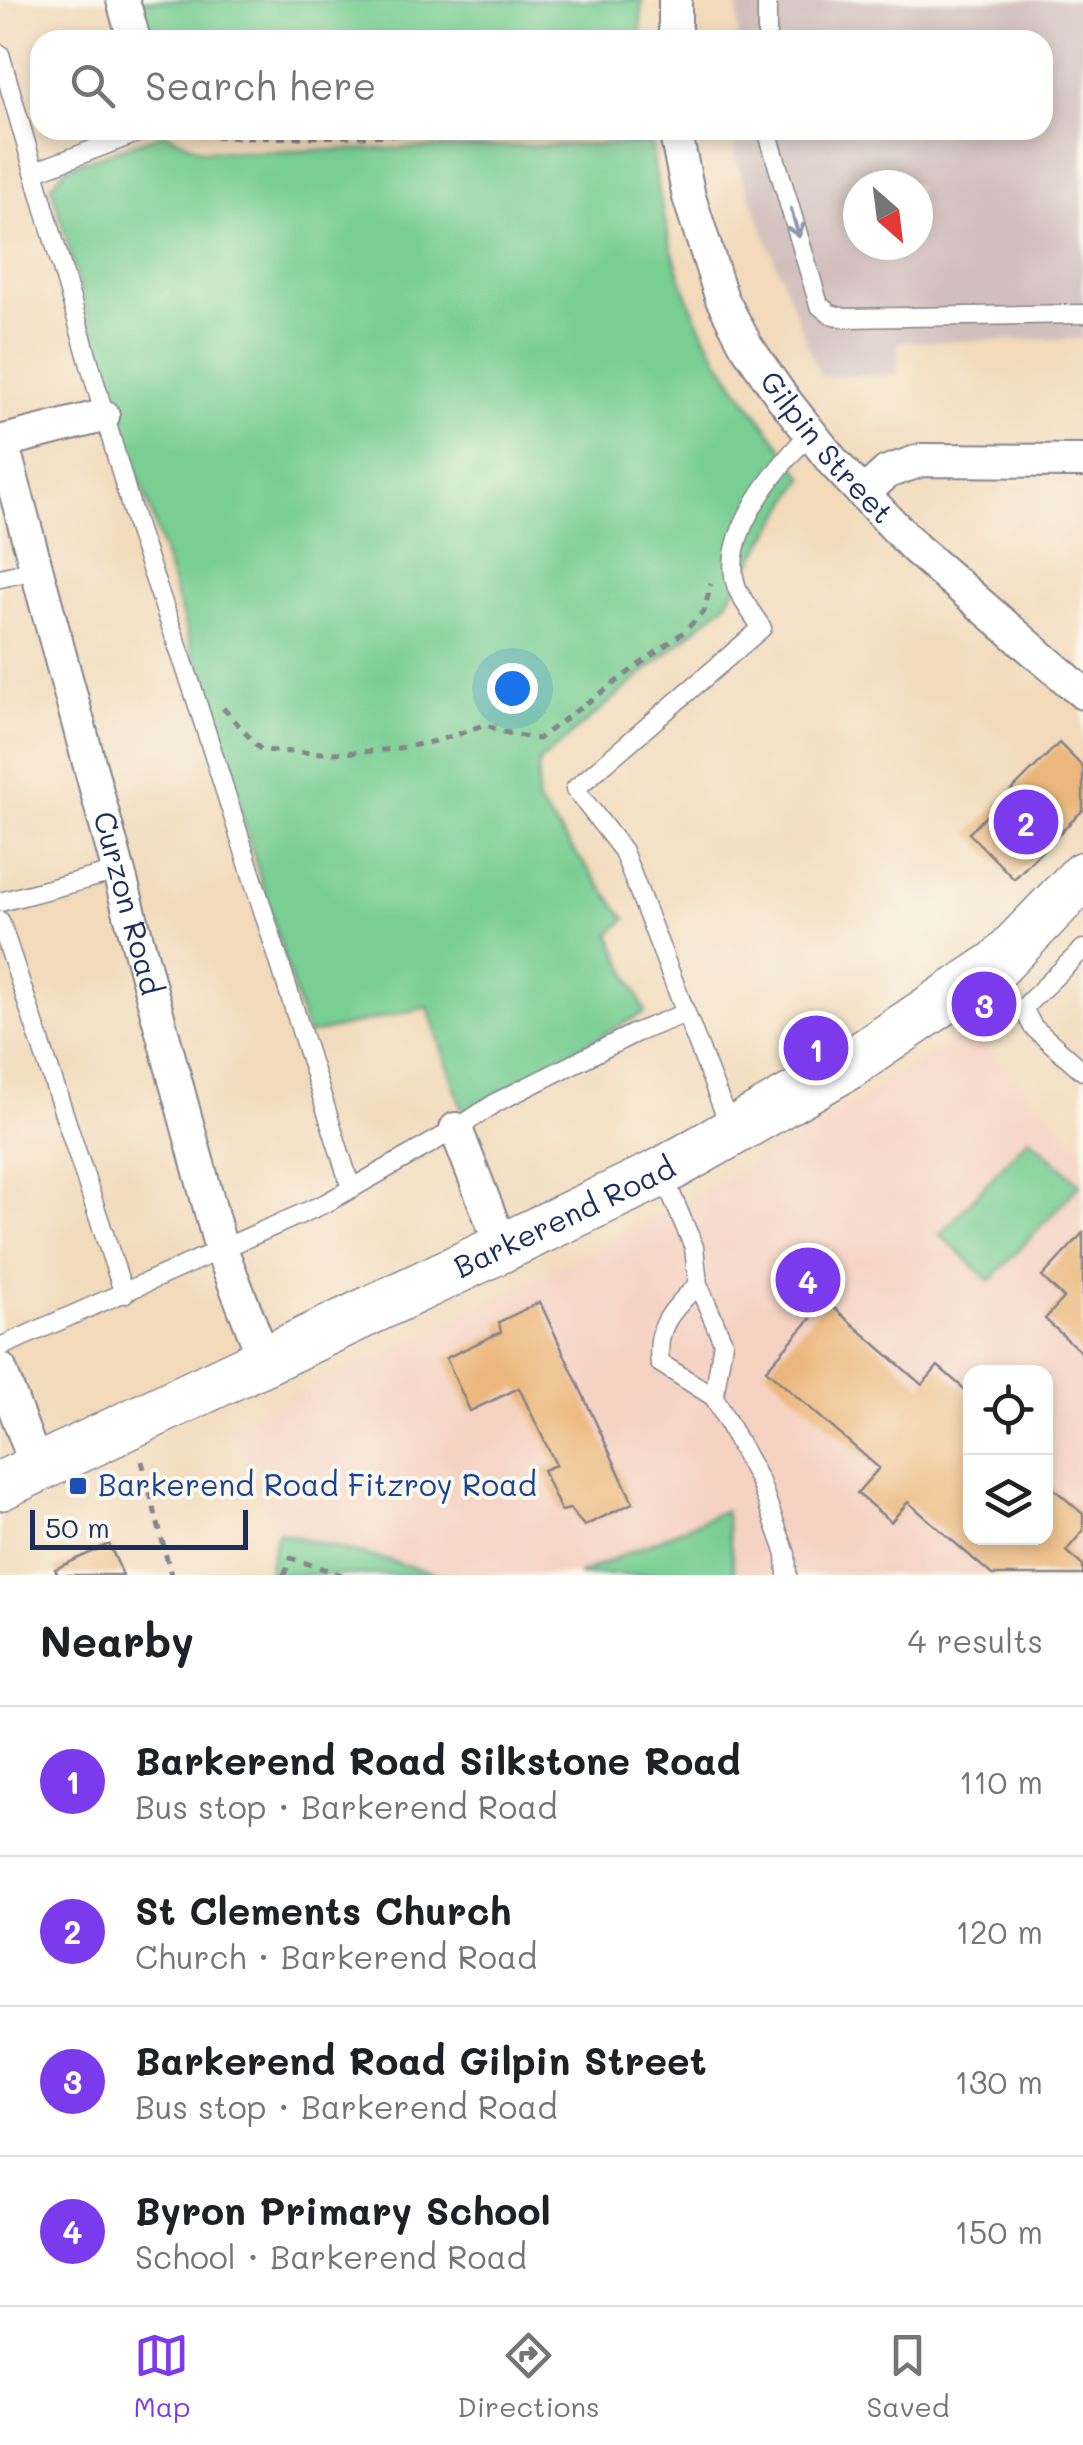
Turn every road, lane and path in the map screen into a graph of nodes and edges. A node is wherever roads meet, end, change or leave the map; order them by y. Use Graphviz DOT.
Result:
graph roads {
  1 [pos="123,0"];
  2 [pos="674,0"];
  3 [pos="767,0"];
  4 [pos="131,30"];
  5 [pos="675,30"];
  6 [pos="766,30"];
  7 [pos="0,54"];
  8 [pos="119,140"];
  9 [pos="677,140"];
  10 [pos="770,140"];
  11 [pos="34,172"];
  12 [pos="1083,314"];
  13 [pos="103,416"];
  14 [pos="810,433"];
  15 [pos="1,442"];
  16 [pos="1083,461"];
  17 [pos="864,493"];
  18 [pos="734,544"];
  19 [pos="39,569"];
  20 [pos="0,578"];
  21 [pos="193,690"];
  22 [pos="1083,693"];
  23 [pos="120,870"];
  24 [pos="1083,876"];
  25 [pos="0,902"];
  26 [pos="0,921"];
  27 [pos="1083,949"];
  28 [pos="686,1013"];
  29 [pos="1083,1071"];
  30 [pos="456,1129"];
  31 [pos="732,1132"];
  32 [pos="662,1172"];
  33 [pos="351,1188"];
  34 [pos="221,1249"];
  35 [pos="503,1250"];
  36 [pos="698,1284"];
  37 [pos="124,1294"];
  38 [pos="0,1347"];
  39 [pos="265,1361"];
  40 [pos="0,1369"];
  41 [pos="714,1397"];
  42 [pos="128,1426"];
  43 [pos="18,1477"];
  44 [pos="171,1575"];
  45 [pos="284,1575"];
  46 [pos="342,1575"];
  47 [pos="787,1575"];
  1 -- 4 [label="street"];
  2 -- 5 [label="street"];
  3 -- 6 [label="lane"];
  7 -- 11 [label="lane"];
  8 -- 11 [label="lane"];
  9 -- 14 [label="street, Gilpin Street"];
  10 -- 12 [label="lane, one-way"];
  11 -- 13 [label="lane"];
  13 -- 15 [label="street"];
  13 -- 21 [label="lane"];
  14 -- 17 [label="street, Gilpin Street"];
  14 -- 18 [label="lane"];
  15 -- 19 [label="street, Curzon Road"];
  16 -- 17 [label="street"];
  17 -- 22 [label="street, Gilpin Street"];
  18 -- 21 [label="path"];
  18 -- 28 [label="lane"];
  19 -- 20 [label="lane"];
  19 -- 23 [label="street, Curzon Road"];
  21 -- 33 [label="lane"];
  23 -- 25 [label="lane"];
  23 -- 34 [label="street, Curzon Road"];
  24 -- 31 [label="main road, Barkerend Road"];
  26 -- 37 [label="lane"];
  27 -- 29 [label="lane"];
  28 -- 30 [label="lane"];
  28 -- 31 [label="lane"];
  30 -- 33 [label="lane"];
  30 -- 35 [label="street"];
  31 -- 32 [label="main road, Barkerend Road"];
  32 -- 35 [label="main road, Barkerend Road"];
  32 -- 36 [label="lane"];
  33 -- 34 [label="lane"];
  34 -- 37 [label="lane"];
  34 -- 39 [label="street, Curzon Road"];
  35 -- 39 [label="main road, Barkerend Road"];
  36 -- 41 [label="lane"];
  36 -- 41 [label="lane"];
  37 -- 38 [label="lane"];
  39 -- 42 [label="main road, Barkerend Road"];
  40 -- 43 [label="street"];
  41 -- 47 [label="lane"];
  42 -- 43 [label="main road, Barkerend Road"];
  42 -- 44 [label="path"];
  45 -- 46 [label="path"];
}
